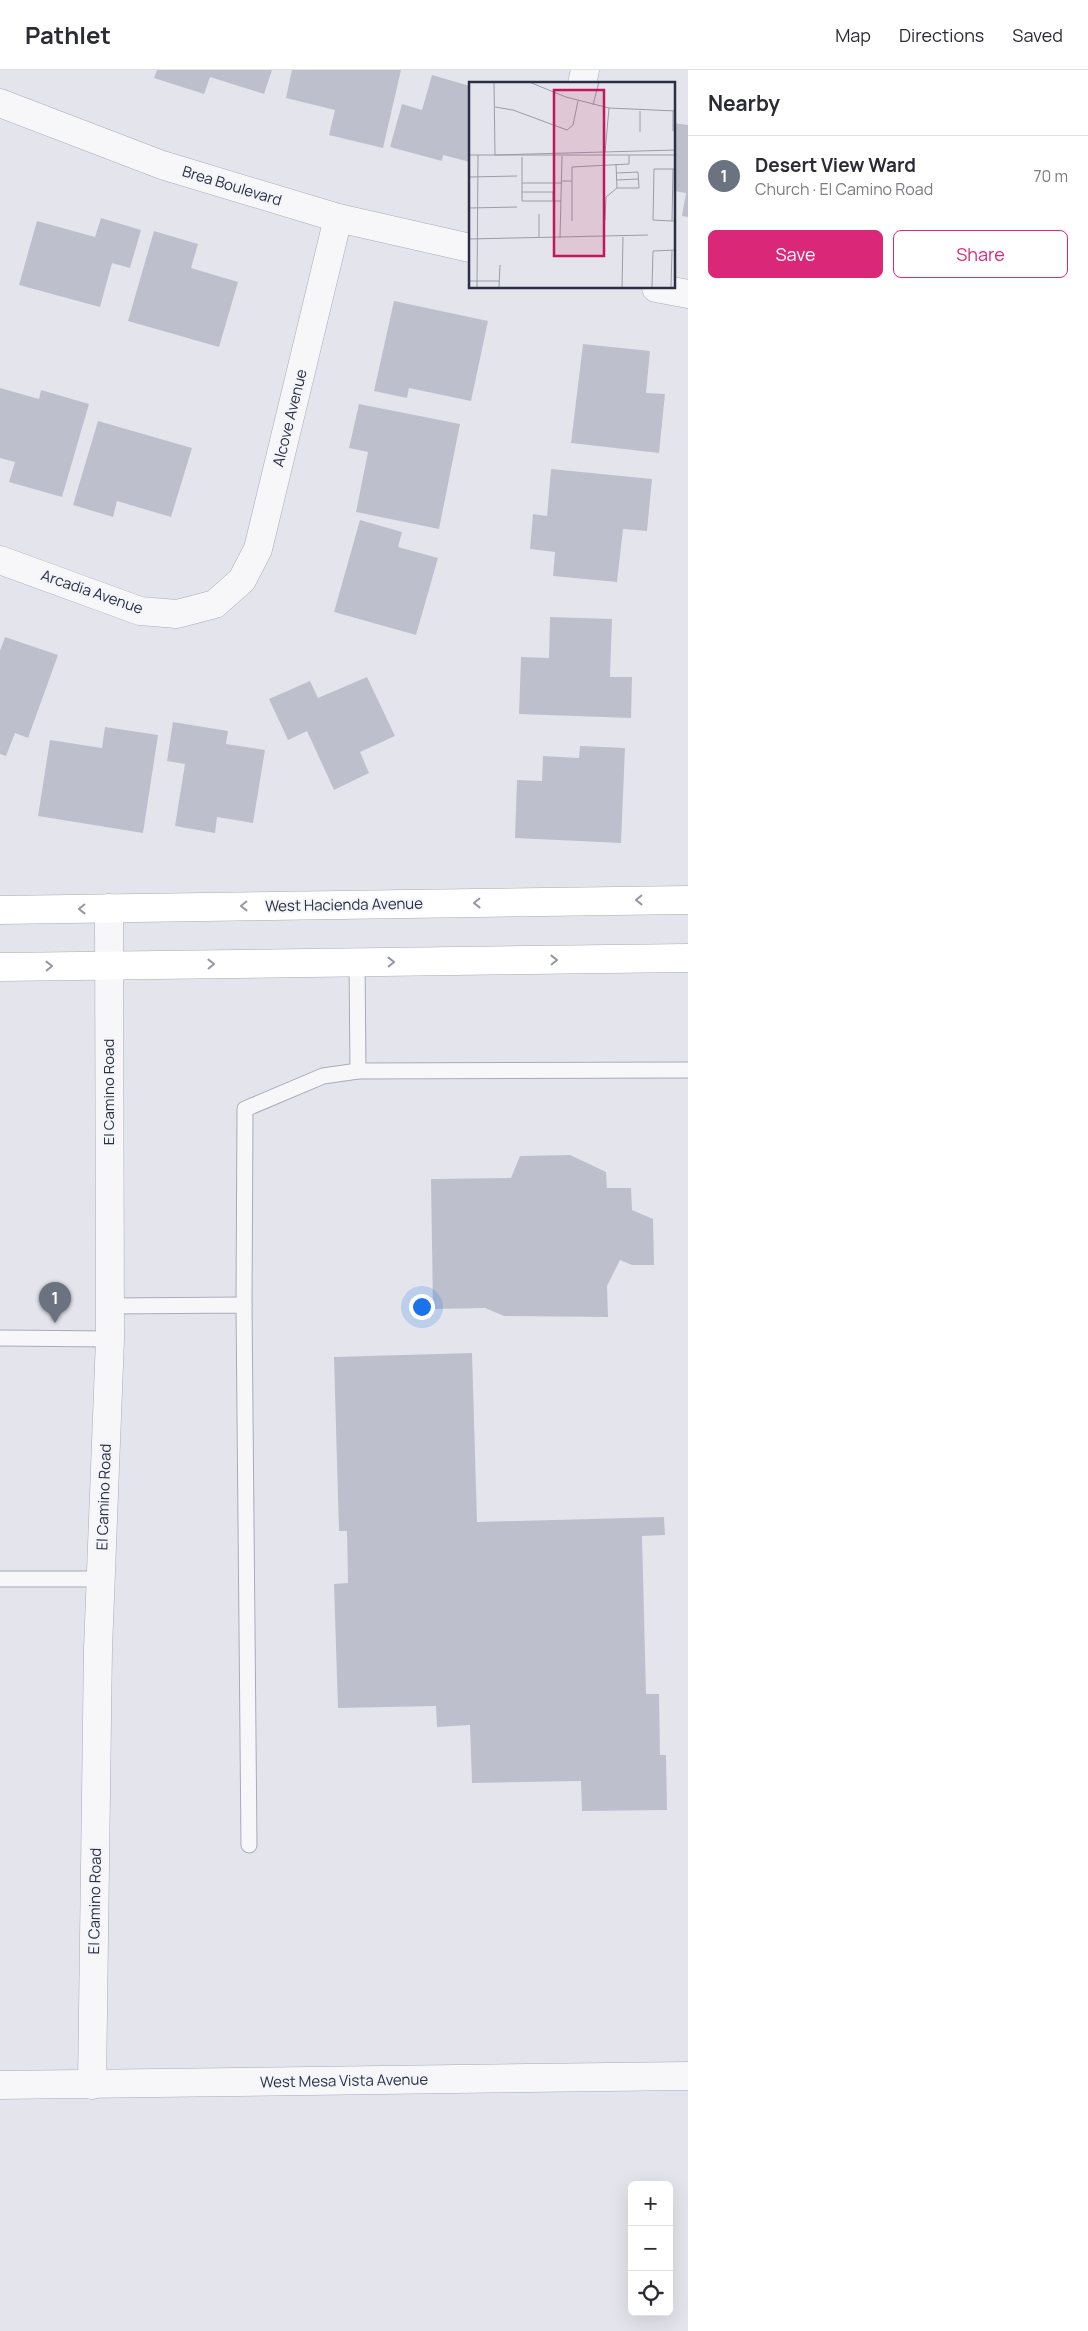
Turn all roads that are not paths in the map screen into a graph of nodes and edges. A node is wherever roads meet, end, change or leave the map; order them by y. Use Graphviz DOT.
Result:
graph roads {
  1 [pos="0,103"];
  2 [pos="338,218"];
  3 [pos="469,248"];
  4 [pos="661,289"];
  5 [pos="688,294"];
  6 [pos="0,560"];
  7 [pos="215,604"];
  8 [pos="688,900"];
  9 [pos="109,908"];
  10 [pos="0,910"];
  11 [pos="688,958"];
  12 [pos="357,962"];
  13 [pos="109,966"];
  14 [pos="0,967"];
  15 [pos="688,1070"];
  16 [pos="358,1071"];
  17 [pos="244,1305"];
  18 [pos="110,1306"];
  19 [pos="0,1338"];
  20 [pos="110,1339"];
  21 [pos="0,1579"];
  22 [pos="101,1579"];
  23 [pos="249,1845"];
  24 [pos="688,2076"];
  25 [pos="0,2085"];
  26 [pos="92,2085"];
  1 -- 2 [label="street, Brea Boulevard"];
  2 -- 3 [label="street, Brea Boulevard"];
  2 -- 7 [label="street, Alcove Avenue"];
  4 -- 5 [label="street"];
  6 -- 7 [label="street, Arcadia Avenue"];
  8 -- 9 [label="main road, West Hacienda Avenue, one-way"];
  9 -- 10 [label="main road, West Hacienda Avenue, one-way"];
  9 -- 13 [label="street, El Camino Road"];
  12 -- 11 [label="main road, one-way"];
  13 -- 12 [label="main road, one-way"];
  12 -- 16 [label="lane"];
  14 -- 13 [label="main road, one-way"];
  13 -- 18 [label="street, El Camino Road"];
  15 -- 16 [label="lane"];
  16 -- 17 [label="lane"];
  17 -- 18 [label="lane"];
  17 -- 23 [label="lane"];
  18 -- 20 [label="street, El Camino Road"];
  19 -- 20 [label="lane"];
  20 -- 22 [label="street, El Camino Road"];
  21 -- 22 [label="lane"];
  22 -- 26 [label="street, El Camino Road"];
  24 -- 26 [label="street, West Mesa Vista Avenue"];
  25 -- 26 [label="street, West Mesa Vista Avenue"];
}
